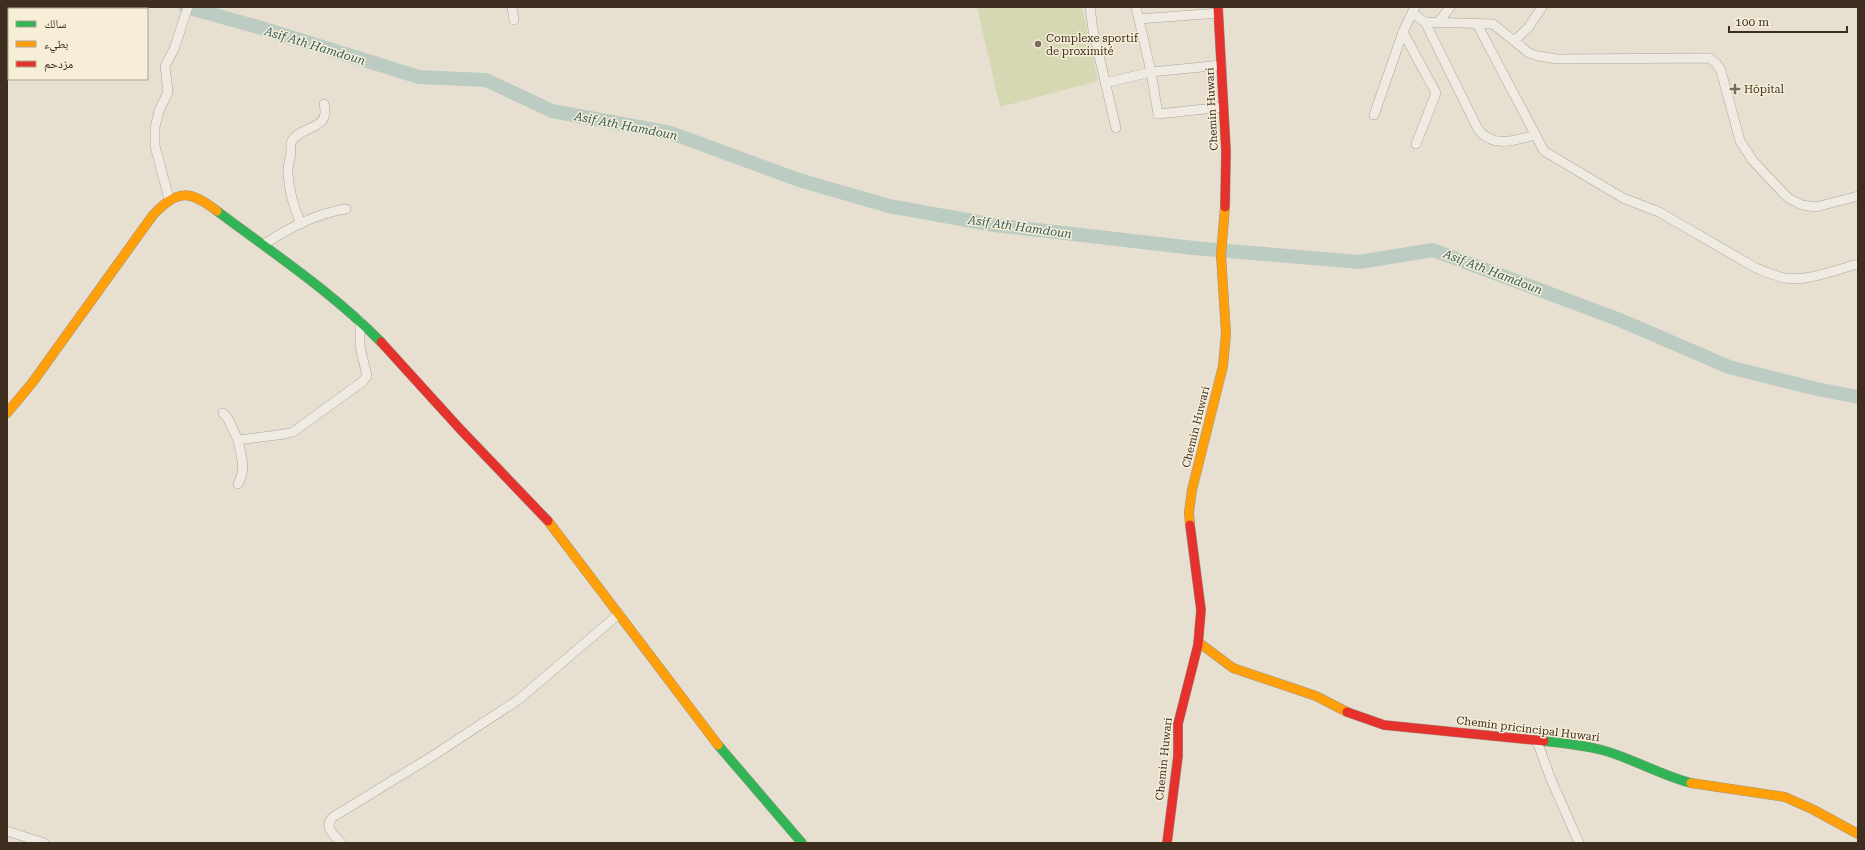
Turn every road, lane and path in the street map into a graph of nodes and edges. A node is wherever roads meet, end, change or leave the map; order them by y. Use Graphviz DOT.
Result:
graph roads {
  1 [pos="188,7"];
  2 [pos="512,7"];
  3 [pos="1090,7"];
  4 [pos="1136,7"];
  5 [pos="1450,7"];
  6 [pos="1542,7"];
  7 [pos="1218,10"];
  8 [pos="1414,10"];
  9 [pos="1139,19"];
  10 [pos="514,20"];
  11 [pos="1426,22"];
  12 [pos="1438,23"];
  13 [pos="1477,24"];
  14 [pos="1404,32"];
  15 [pos="1515,40"];
  16 [pos="1222,65"];
  17 [pos="1151,72"];
  18 [pos="1105,83"];
  19 [pos="324,104"];
  20 [pos="1224,107"];
  21 [pos="1374,115"];
  22 [pos="1116,128"];
  23 [pos="1535,134"];
  24 [pos="1416,144"];
  25 [pos="1858,196"];
  26 [pos="169,199"];
  27 [pos="346,209"];
  28 [pos="300,224"];
  29 [pos="263,245"];
  30 [pos="1858,264"];
  31 [pos="360,321"];
  32 [pos="223,413"];
  33 [pos="7,414"];
  34 [pos="238,440"];
  35 [pos="238,484"];
  36 [pos="619,614"];
  37 [pos="1198,642"];
  38 [pos="1538,741"];
  39 [pos="7,831"];
  40 [pos="1858,834"];
  41 [pos="44,843"];
  42 [pos="341,843"];
  43 [pos="802,843"];
  44 [pos="1167,843"];
  45 [pos="1579,843"];
  1 -- 26 [label="street"];
  2 -- 10 [label="street"];
  3 -- 18 [label="street"];
  4 -- 9 [label="street"];
  5 -- 12 [label="street"];
  6 -- 15 [label="street"];
  7 -- 9 [label="street"];
  7 -- 16 [label="street, Chemin Huwari"];
  8 -- 11 [label="street"];
  8 -- 14 [label="street"];
  9 -- 17 [label="street"];
  11 -- 12 [label="street"];
  11 -- 23 [label="street"];
  12 -- 13 [label="street"];
  13 -- 15 [label="street"];
  13 -- 23 [label="street"];
  14 -- 21 [label="street"];
  14 -- 24 [label="street"];
  15 -- 25 [label="street"];
  16 -- 17 [label="street"];
  16 -- 20 [label="street, Chemin Huwari"];
  17 -- 18 [label="street"];
  17 -- 20 [label="street"];
  18 -- 22 [label="street"];
  19 -- 28 [label="street"];
  20 -- 37 [label="street, Chemin Huwari"];
  23 -- 30 [label="street"];
  26 -- 29 [label="street"];
  26 -- 33 [label="street"];
  27 -- 28 [label="street"];
  28 -- 29 [label="street"];
  29 -- 31 [label="street"];
  31 -- 34 [label="street"];
  31 -- 36 [label="street"];
  32 -- 34 [label="street"];
  34 -- 35 [label="street"];
  36 -- 42 [label="street"];
  36 -- 43 [label="street"];
  37 -- 38 [label="street, Chemin pricincipal Huwari"];
  37 -- 44 [label="street, Chemin Huwari"];
  38 -- 40 [label="street, Chemin pricincipal Huwari"];
  38 -- 45 [label="street"];
  39 -- 41 [label="street"];
}
